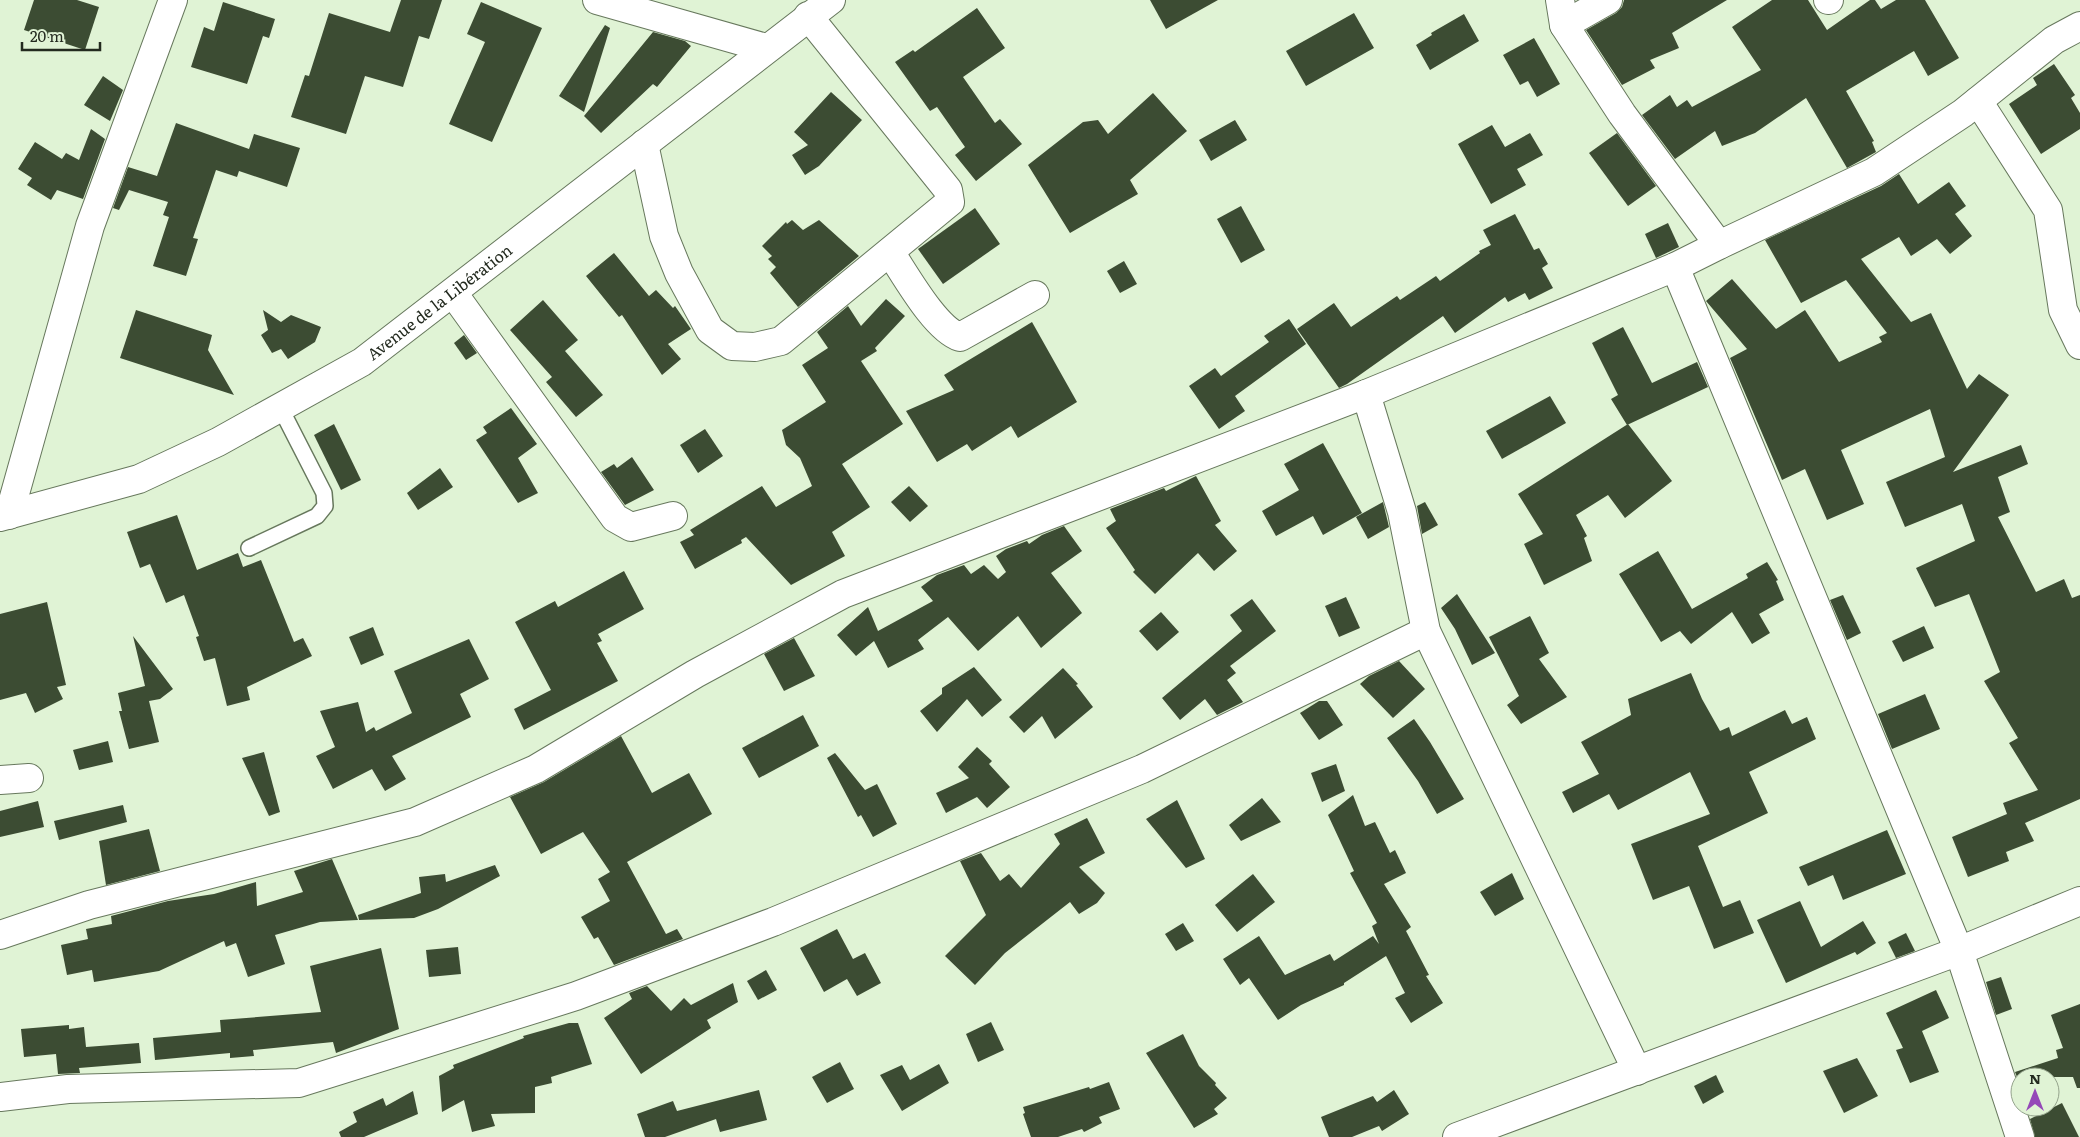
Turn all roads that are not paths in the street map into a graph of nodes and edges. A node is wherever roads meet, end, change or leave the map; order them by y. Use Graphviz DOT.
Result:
graph roads {
  1 [pos="173,0"];
  2 [pos="831,0"];
  3 [pos="1608,0"];
  4 [pos="602,1"];
  5 [pos="1562,12"];
  6 [pos="808,16"];
  7 [pos="2080,26"];
  8 [pos="766,48"];
  9 [pos="1978,101"];
  10 [pos="644,144"];
  11 [pos="1719,244"];
  12 [pos="890,252"];
  13 [pos="1675,267"];
  14 [pos="453,293"];
  15 [pos="1034,295"];
  16 [pos="2080,345"];
  17 [pos="1366,394"];
  18 [pos="280,407"];
  19 [pos="5,516"];
  20 [pos="673,516"];
  21 [pos="249,548"];
  22 [pos="1426,631"];
  23 [pos="28,778"];
  24 [pos="0,780"];
  25 [pos="2080,901"];
  26 [pos="0,936"];
  27 [pos="1958,951"];
  28 [pos="1637,1071"];
  29 [pos="0,1097"];
  30 [pos="1457,1137"];
  31 [pos="2020,1137"];
  1 -- 19 [label="main road"];
  2 -- 6 [label="main road, Avenue de la Libération"];
  3 -- 5 [label="main road"];
  4 -- 8 [label="main road"];
  5 -- 11 [label="main road"];
  6 -- 8 [label="main road, Avenue de la Libération"];
  6 -- 12 [label="main road"];
  7 -- 9 [label="main road"];
  8 -- 10 [label="main road, Avenue de la Libération"];
  9 -- 11 [label="main road"];
  9 -- 16 [label="main road"];
  10 -- 12 [label="main road"];
  10 -- 14 [label="main road, Avenue de la Libération"];
  11 -- 13 [label="main road"];
  12 -- 15 [label="main road"];
  13 -- 17 [label="main road"];
  13 -- 27 [label="main road"];
  14 -- 18 [label="main road, Avenue de la Libération"];
  14 -- 20 [label="main road"];
  17 -- 22 [label="main road"];
  17 -- 26 [label="main road"];
  18 -- 19 [label="main road, Avenue de la Libération"];
  18 -- 21 [label="lane"];
  22 -- 28 [label="main road"];
  22 -- 29 [label="main road"];
  23 -- 24 [label="main road"];
  25 -- 27 [label="main road"];
  27 -- 28 [label="main road"];
  27 -- 31 [label="main road"];
  28 -- 30 [label="main road"];
}
